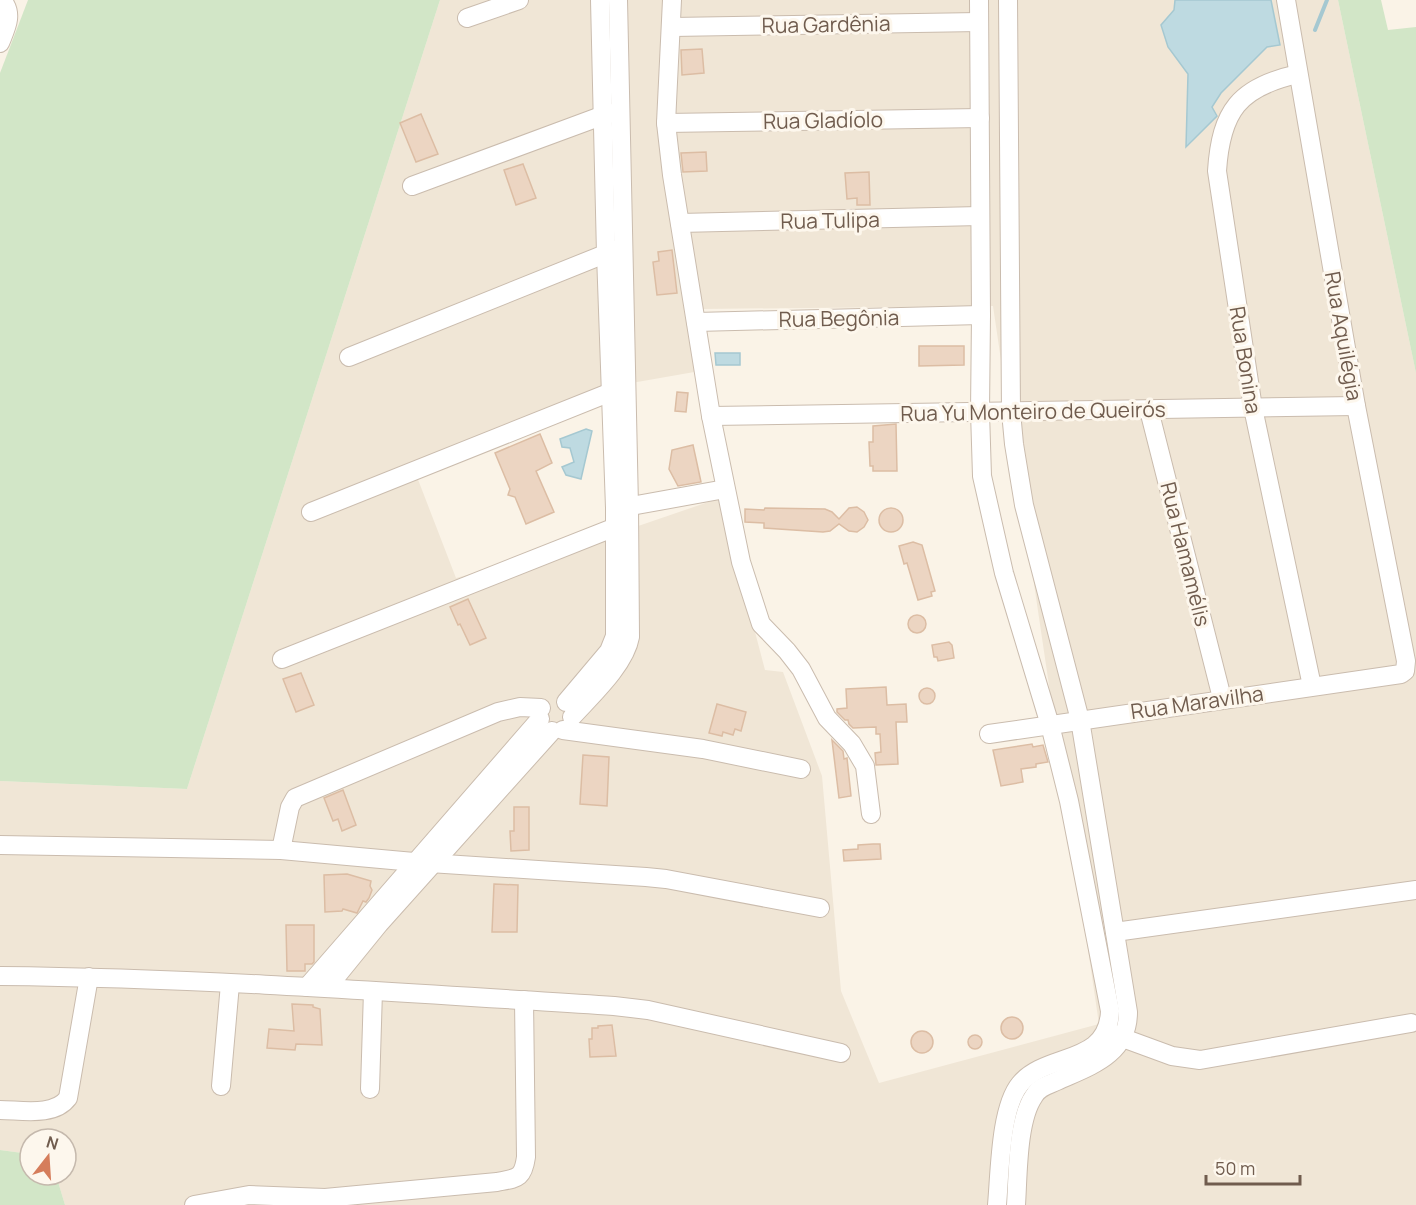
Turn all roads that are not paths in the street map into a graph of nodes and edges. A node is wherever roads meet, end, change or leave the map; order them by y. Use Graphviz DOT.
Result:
graph roads {
  1 [pos="2,0"];
  2 [pos="519,0"];
  3 [pos="600,0"];
  4 [pos="618,0"];
  5 [pos="672,0"];
  6 [pos="979,0"];
  7 [pos="1008,0"];
  8 [pos="1286,0"];
  9 [pos="467,18"];
  10 [pos="979,22"];
  11 [pos="672,27"];
  12 [pos="0,43"];
  13 [pos="1298,74"];
  14 [pos="612,113"];
  15 [pos="980,117"];
  16 [pos="666,123"];
  17 [pos="412,186"];
  18 [pos="980,216"];
  19 [pos="680,223"];
  20 [pos="624,246"];
  21 [pos="606,254"];
  22 [pos="981,315"];
  23 [pos="696,322"];
  24 [pos="349,357"];
  25 [pos="619,390"];
  26 [pos="1356,406"];
  27 [pos="1253,408"];
  28 [pos="1149,410"];
  29 [pos="980,412"];
  30 [pos="1011,412"];
  31 [pos="711,416"];
  32 [pos="724,489"];
  33 [pos="311,512"];
  34 [pos="622,516"];
  35 [pos="282,659"];
  36 [pos="1405,671"];
  37 [pos="1312,686"];
  38 [pos="1222,699"];
  39 [pos="556,718"];
  40 [pos="1080,720"];
  41 [pos="1050,725"];
  42 [pos="989,734"];
  43 [pos="801,769"];
  44 [pos="1091,798"];
  45 [pos="1069,801"];
  46 [pos="871,814"];
  47 [pos="0,845"];
  48 [pos="281,850"];
  49 [pos="414,862"];
  50 [pos="434,864"];
  51 [pos="1416,890"];
  52 [pos="820,908"];
  53 [pos="1115,932"];
  54 [pos="0,976"];
  55 [pos="89,977"];
  56 [pos="230,984"];
  57 [pos="307,987"];
  58 [pos="327,988"];
  59 [pos="373,991"];
  60 [pos="524,1000"];
  61 [pos="1411,1023"];
  62 [pos="1105,1031"];
  63 [pos="1123,1038"];
  64 [pos="841,1053"];
  65 [pos="221,1086"];
  66 [pos="370,1089"];
  67 [pos="0,1110"];
  68 [pos="194,1205"];
  69 [pos="997,1205"];
  70 [pos="1016,1205"];
  1 -- 12 [label="street"];
  2 -- 9 [label="street"];
  3 -- 14 [label="street"];
  4 -- 14 [label="street"];
  5 -- 11 [label="street"];
  6 -- 10 [label="street"];
  7 -- 30 [label="street"];
  8 -- 13 [label="street, Rua Aquilégia"];
  10 -- 11 [label="street, Rua Gardênia"];
  10 -- 15 [label="street"];
  11 -- 16 [label="street"];
  13 -- 26 [label="street, Rua Aquilégia"];
  13 -- 27 [label="street, Rua Bonina"];
  14 -- 17 [label="street"];
  14 -- 20 [label="street"];
  14 -- 21 [label="street"];
  15 -- 16 [label="street, Rua Gladíolo"];
  15 -- 18 [label="street"];
  16 -- 19 [label="street"];
  18 -- 19 [label="street, Rua Tulipa"];
  18 -- 22 [label="street"];
  19 -- 23 [label="street"];
  20 -- 21 [label="street"];
  20 -- 25 [label="street"];
  21 -- 24 [label="street"];
  21 -- 25 [label="street"];
  22 -- 23 [label="street, Rua Begônia"];
  22 -- 29 [label="street"];
  23 -- 31 [label="street"];
  25 -- 33 [label="street"];
  25 -- 34 [label="street"];
  26 -- 27 [label="street, Rua Yu Monteiro de Queirós"];
  26 -- 36 [label="street, Rua Aquilégia"];
  27 -- 28 [label="street, Rua Yu Monteiro de Queirós"];
  27 -- 37 [label="street, Rua Bonina"];
  28 -- 30 [label="street, Rua Yu Monteiro de Queirós"];
  28 -- 38 [label="street, Rua Hamamélis"];
  29 -- 30 [label="street, Rua Yu Monteiro de Queirós"];
  29 -- 31 [label="street, Rua Yu Monteiro de Queirós"];
  29 -- 41 [label="street"];
  30 -- 40 [label="street"];
  31 -- 32 [label="street"];
  32 -- 34 [label="street"];
  32 -- 46 [label="street"];
  34 -- 35 [label="street"];
  34 -- 39 [label="street"];
  36 -- 37 [label="street, Rua Maravilha"];
  37 -- 38 [label="street, Rua Maravilha"];
  38 -- 40 [label="street, Rua Maravilha"];
  39 -- 43 [label="street"];
  39 -- 48 [label="street"];
  39 -- 49 [label="street"];
  39 -- 50 [label="street"];
  40 -- 41 [label="street, Rua Maravilha"];
  40 -- 44 [label="street"];
  41 -- 42 [label="street, Rua Maravilha"];
  41 -- 45 [label="street"];
  44 -- 45 [label="street"];
  44 -- 53 [label="street"];
  45 -- 62 [label="street"];
  47 -- 48 [label="street"];
  48 -- 49 [label="street"];
  49 -- 50 [label="street"];
  49 -- 57 [label="street"];
  50 -- 52 [label="street"];
  50 -- 58 [label="street"];
  51 -- 53 [label="street"];
  53 -- 63 [label="street"];
  54 -- 55 [label="street"];
  55 -- 56 [label="street"];
  55 -- 67 [label="street"];
  56 -- 57 [label="street"];
  56 -- 65 [label="street"];
  57 -- 58 [label="street"];
  58 -- 59 [label="street"];
  59 -- 60 [label="street"];
  59 -- 66 [label="street"];
  60 -- 64 [label="street"];
  60 -- 68 [label="street"];
  61 -- 63 [label="street"];
  62 -- 63 [label="street"];
  62 -- 69 [label="street"];
  63 -- 70 [label="street"];
}
